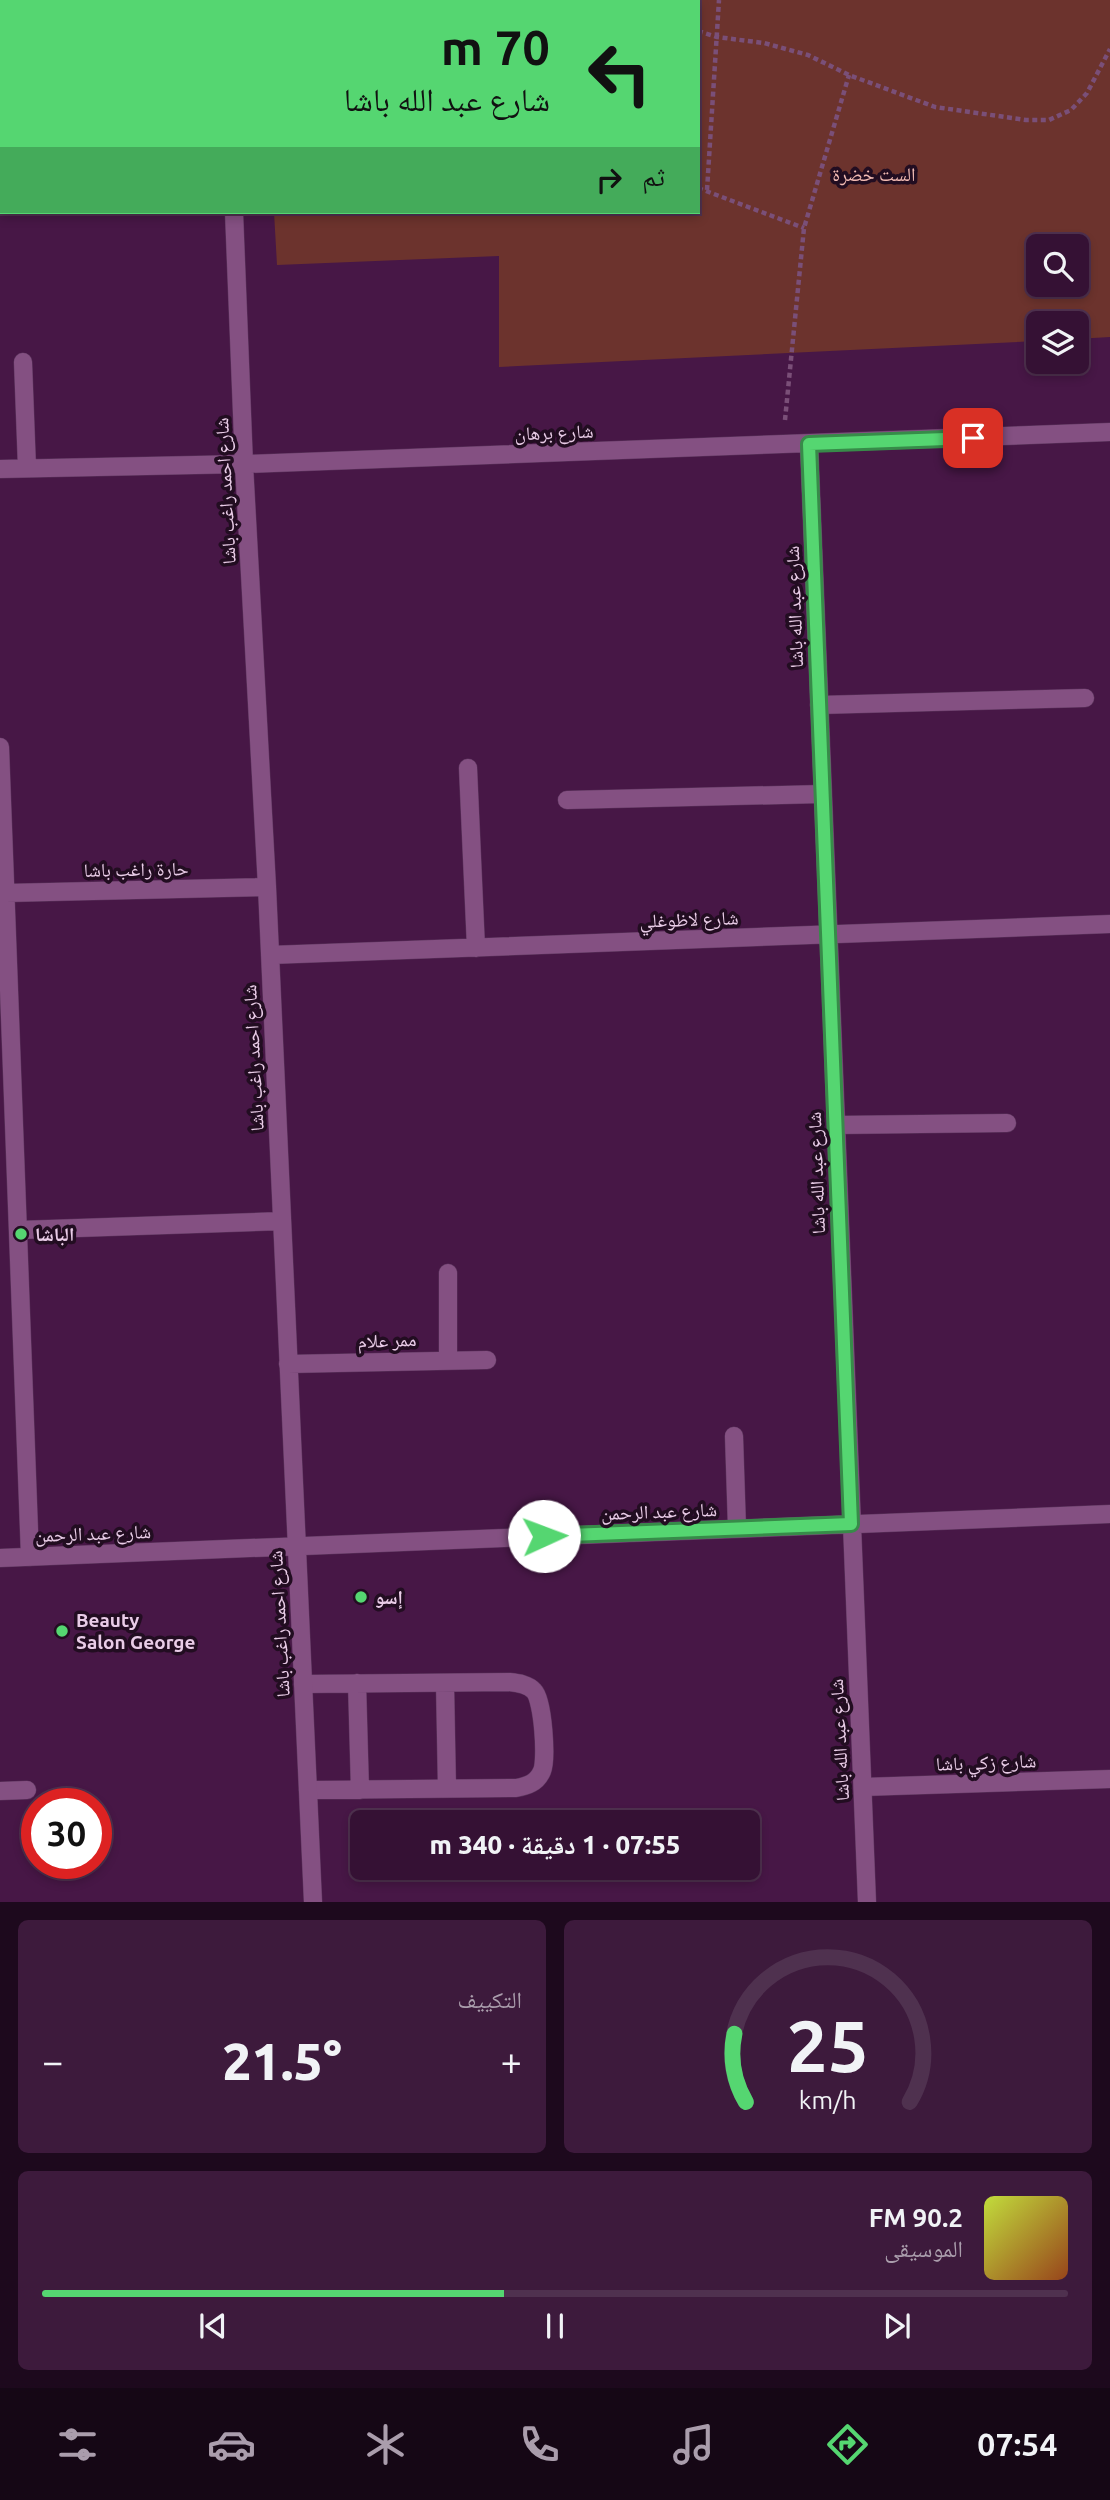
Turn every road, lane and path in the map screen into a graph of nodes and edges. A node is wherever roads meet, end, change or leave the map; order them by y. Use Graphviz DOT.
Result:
graph roads {
  1 [pos="719,0"];
  2 [pos="700,32"];
  3 [pos="716,37"];
  4 [pos="1109,53"];
  5 [pos="849,75"];
  6 [pos="700,188"];
  7 [pos="707,190"];
  8 [pos="234,214"];
  9 [pos="804,228"];
  10 [pos="23,362"];
  11 [pos="1110,432"];
  12 [pos="809,444"];
  13 [pos="782,445"];
  14 [pos="244,464"];
  15 [pos="27,468"];
  16 [pos="0,469"];
  17 [pos="1086,698"];
  18 [pos="818,705"];
  19 [pos="0,747"];
  20 [pos="468,768"];
  21 [pos="822,794"];
  22 [pos="567,800"];
  23 [pos="267,887"];
  24 [pos="6,893"];
  25 [pos="1110,924"];
  26 [pos="828,934"];
  27 [pos="476,948"];
  28 [pos="270,955"];
  29 [pos="1007,1123"];
  30 [pos="836,1125"];
  31 [pos="282,1221"];
  32 [pos="19,1230"];
  33 [pos="448,1273"];
  34 [pos="448,1359"];
  35 [pos="487,1360"];
  36 [pos="288,1364"];
  37 [pos="734,1436"];
  38 [pos="1110,1514"];
  39 [pos="851,1524"];
  40 [pos="737,1528"];
  41 [pos="296,1546"];
  42 [pos="30,1557"];
  43 [pos="0,1558"];
  44 [pos="358,1683"];
  45 [pos="445,1683"];
  46 [pos="303,1684"];
  47 [pos="1110,1779"];
  48 [pos="863,1787"];
  49 [pos="447,1789"];
  50 [pos="21,1790"];
  51 [pos="308,1790"];
  52 [pos="360,1790"];
  53 [pos="0,1791"];
  54 [pos="313,1902"];
  55 [pos="867,1902"];
  1 -- 3 [label="path"];
  2 -- 3 [label="path"];
  3 -- 5 [label="path"];
  3 -- 7 [label="path"];
  4 -- 5 [label="path"];
  5 -- 9 [label="path"];
  6 -- 7 [label="path"];
  7 -- 9 [label="path"];
  8 -- 14 [label="street, شارع احمد راغب باشا"];
  9 -- 13 [label="path"];
  10 -- 15 [label="street"];
  11 -- 12 [label="street, شارع برهان"];
  12 -- 13 [label="street, شارع برهان"];
  12 -- 18 [label="street, شارع عبد الله باشا"];
  13 -- 14 [label="street, شارع برهان"];
  14 -- 15 [label="street, شارع برهان"];
  14 -- 23 [label="street, شارع احمد راغب باشا"];
  15 -- 16 [label="street, شارع برهان"];
  17 -- 18 [label="street"];
  18 -- 21 [label="street, شارع عبد الله باشا"];
  19 -- 24 [label="street"];
  20 -- 27 [label="street"];
  21 -- 22 [label="street"];
  21 -- 26 [label="street, شارع عبد الله باشا"];
  23 -- 24 [label="street, حارة راغب باشا"];
  23 -- 28 [label="street, شارع احمد راغب باشا"];
  24 -- 32 [label="street"];
  25 -- 26 [label="street, شارع لاظوغلي"];
  26 -- 27 [label="street, شارع لاظوغلي"];
  26 -- 30 [label="street, شارع عبد الله باشا"];
  27 -- 28 [label="street, شارع لاظوغلي"];
  28 -- 31 [label="street, شارع احمد راغب باشا"];
  29 -- 30 [label="street"];
  30 -- 39 [label="street, شارع عبد الله باشا"];
  31 -- 32 [label="street"];
  31 -- 36 [label="street, شارع احمد راغب باشا"];
  32 -- 42 [label="street"];
  33 -- 34 [label="street"];
  34 -- 35 [label="street, ممر علام"];
  34 -- 36 [label="street, ممر علام"];
  36 -- 41 [label="street, شارع احمد راغب باشا"];
  37 -- 40 [label="street"];
  38 -- 39 [label="street, شارع عبد الرحمن"];
  39 -- 40 [label="street, شارع عبد الرحمن"];
  39 -- 48 [label="street, شارع عبد الله باشا"];
  40 -- 41 [label="street, شارع عبد الرحمن"];
  41 -- 42 [label="street, شارع عبد الرحمن"];
  41 -- 46 [label="street, شارع احمد راغب باشا"];
  42 -- 43 [label="street, شارع عبد الرحمن"];
  44 -- 45 [label="street"];
  44 -- 46 [label="street"];
  44 -- 52 [label="street"];
  45 -- 49 [label="street"];
  45 -- 49 [label="street"];
  46 -- 51 [label="street, شارع احمد راغب باشا"];
  47 -- 48 [label="street, شارع زكي باشا"];
  48 -- 55 [label="street, شارع عبد الله باشا"];
  49 -- 52 [label="street"];
  50 -- 53 [label="street"];
  51 -- 52 [label="street"];
  51 -- 54 [label="street, شارع احمد راغب باشا"];
}
